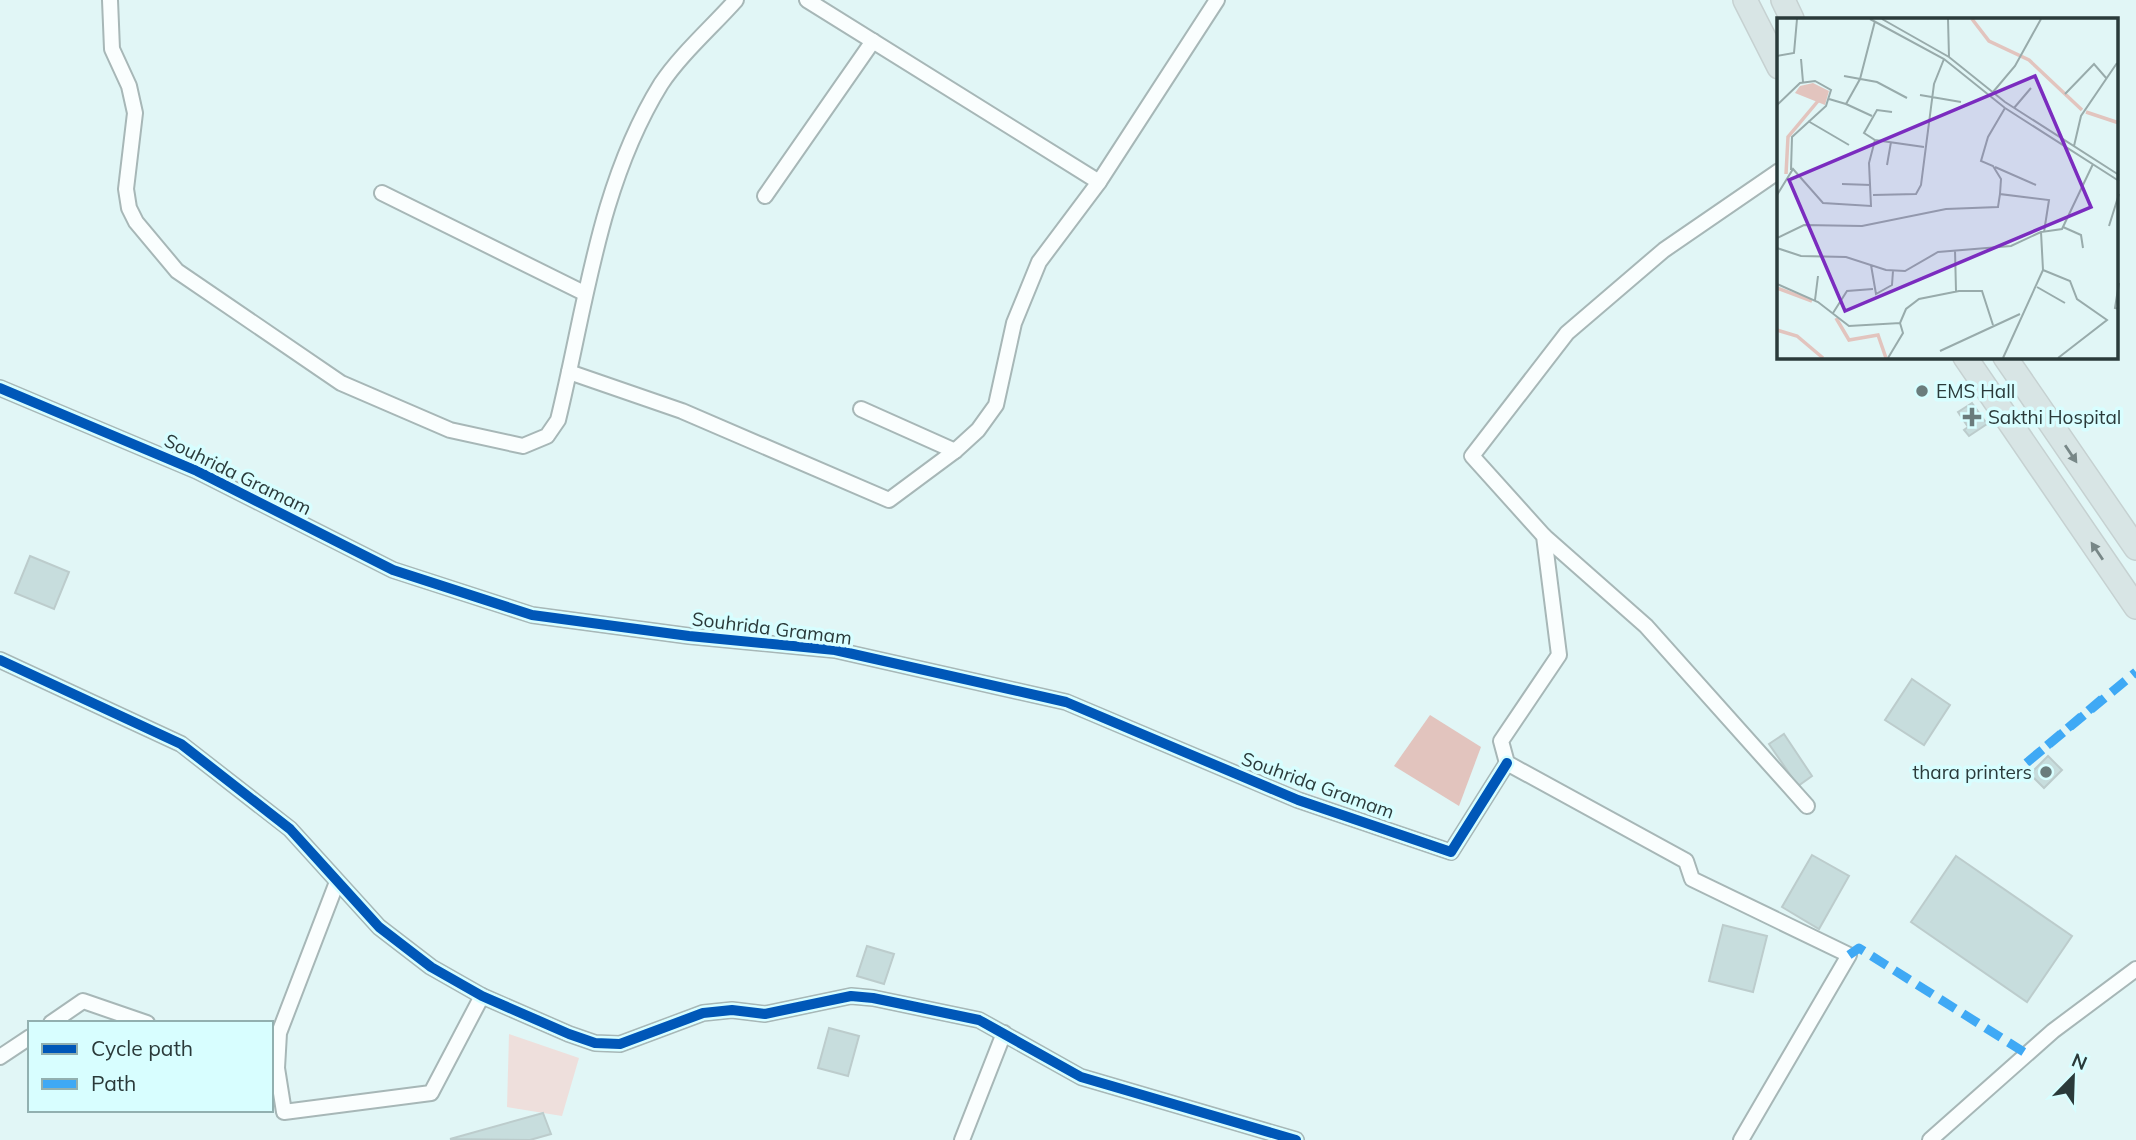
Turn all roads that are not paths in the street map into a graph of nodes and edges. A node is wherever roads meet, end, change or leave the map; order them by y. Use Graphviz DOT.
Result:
graph roads {
  1 [pos="110,0"];
  2 [pos="736,0"];
  3 [pos="807,0"];
  4 [pos="1217,0"];
  5 [pos="1745,0"];
  6 [pos="1783,0"];
  7 [pos="1792,18"];
  8 [pos="873,41"];
  9 [pos="1777,63"];
  10 [pos="1777,172"];
  11 [pos="1099,182"];
  12 [pos="382,193"];
  13 [pos="765,196"];
  14 [pos="584,293"];
  15 [pos="1966,359"];
  16 [pos="2006,359"];
  17 [pos="569,372"];
  18 [pos="0,388"];
  19 [pos="861,409"];
  20 [pos="956,451"];
  21 [pos="1545,536"];
  22 [pos="2136,548"];
  23 [pos="2136,607"];
  24 [pos="0,660"];
  25 [pos="1507,764"];
  26 [pos="1807,806"];
  27 [pos="337,882"];
  28 [pos="2136,969"];
  29 [pos="482,996"];
  30 [pos="54,1021"];
  31 [pos="141,1021"];
  32 [pos="1004,1033"];
  33 [pos="28,1038"];
  34 [pos="0,1057"];
  35 [pos="274,1067"];
  36 [pos="962,1140"];
  37 [pos="1296,1140"];
  38 [pos="1741,1140"];
  39 [pos="1930,1140"];
  1 -- 17 [label="street"];
  2 -- 14 [label="street"];
  3 -- 8 [label="street"];
  4 -- 11 [label="street"];
  5 -- 9 [label="main road"];
  6 -- 7 [label="main road"];
  8 -- 11 [label="street"];
  8 -- 13 [label="street"];
  10 -- 21 [label="street"];
  11 -- 20 [label="street"];
  12 -- 14 [label="street"];
  14 -- 17 [label="street"];
  23 -- 15 [label="main road, one-way"];
  16 -- 22 [label="main road, one-way"];
  17 -- 20 [label="street"];
  18 -- 25 [label="street, Souhrida Gramam"];
  19 -- 20 [label="street"];
  21 -- 25 [label="street"];
  21 -- 26 [label="street"];
  24 -- 27 [label="street"];
  25 -- 38 [label="street"];
  27 -- 29 [label="street"];
  27 -- 35 [label="street"];
  28 -- 39 [label="street"];
  29 -- 32 [label="street"];
  29 -- 35 [label="street"];
  30 -- 31 [label="street"];
  32 -- 36 [label="street"];
  32 -- 37 [label="street"];
  33 -- 34 [label="street"];
}
